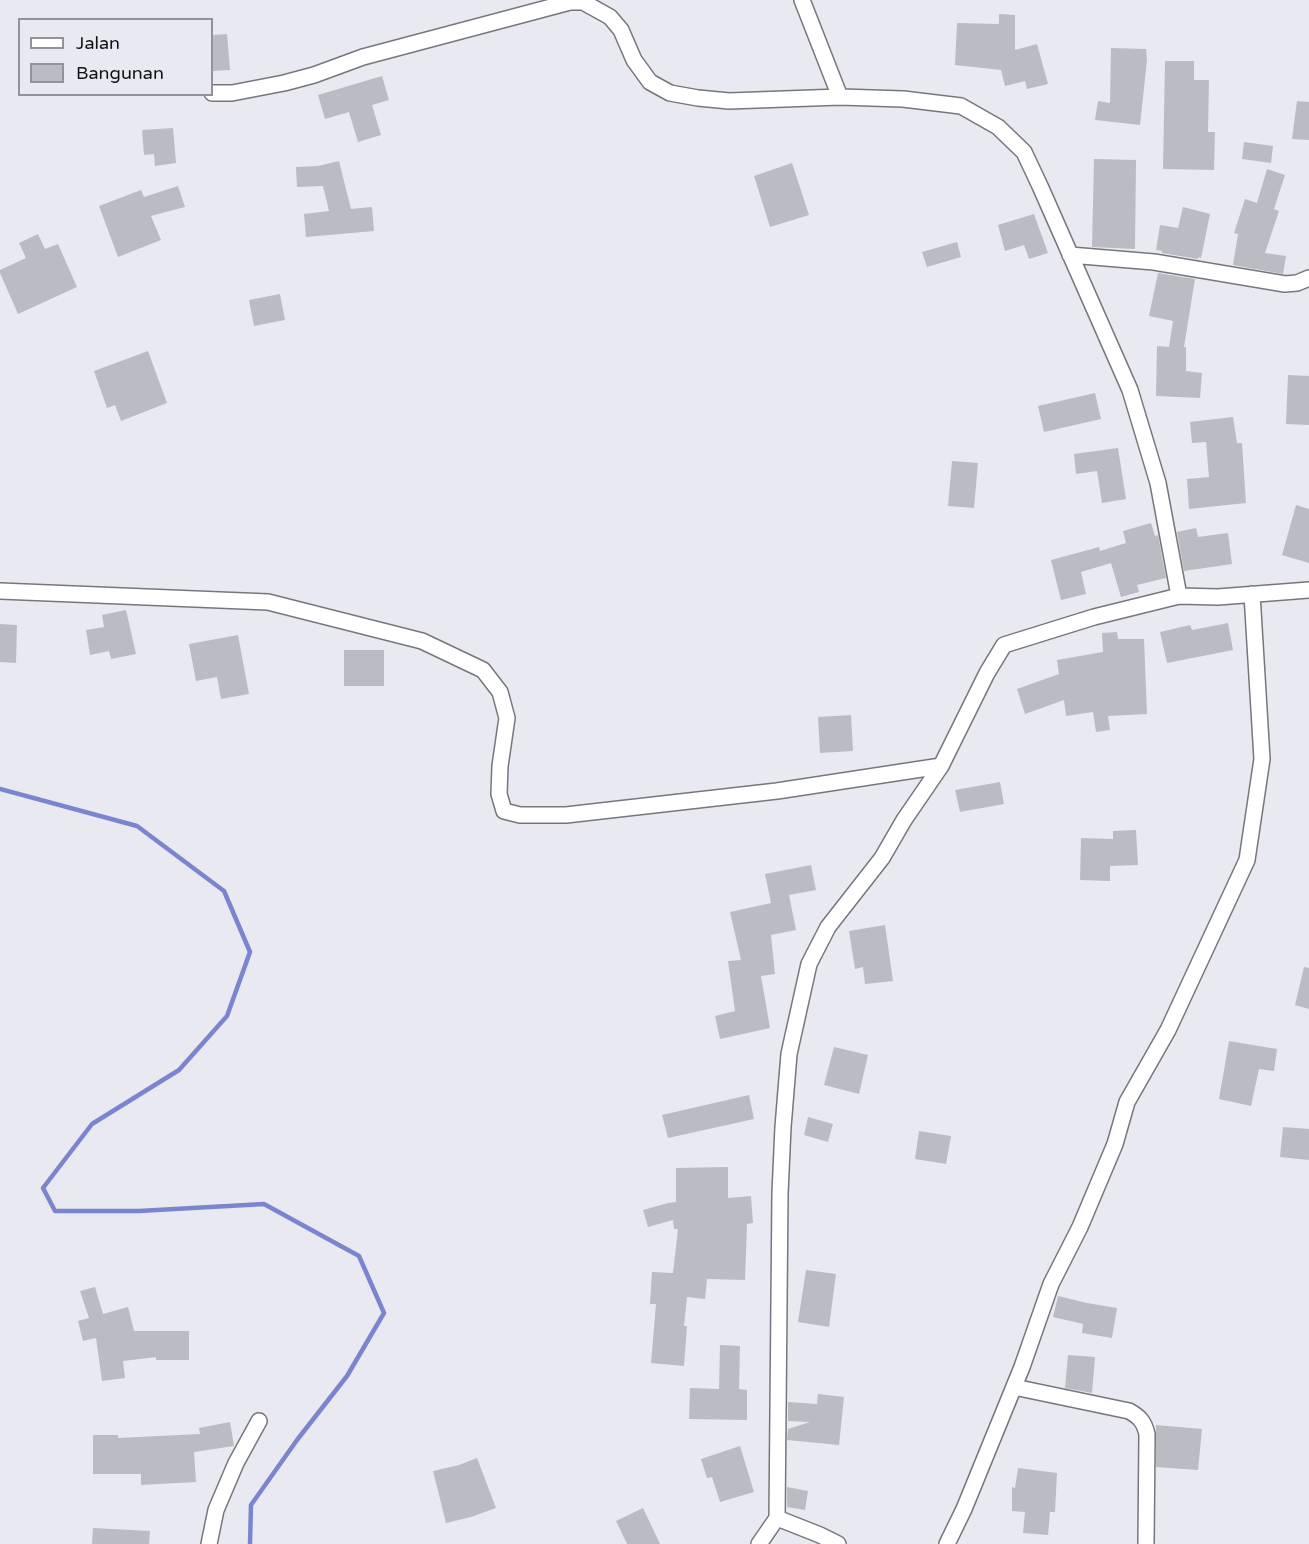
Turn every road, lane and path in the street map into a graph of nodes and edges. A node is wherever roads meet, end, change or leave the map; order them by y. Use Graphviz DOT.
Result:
graph roads {
  1 [pos="802,0"];
  2 [pos="213,93"];
  3 [pos="840,97"];
  4 [pos="1070,255"];
  5 [pos="1309,278"];
  6 [pos="0,591"];
  7 [pos="1309,591"];
  8 [pos="1252,594"];
  9 [pos="1179,596"];
  10 [pos="941,766"];
  11 [pos="1014,1387"];
  12 [pos="259,1421"];
  13 [pos="777,1518"];
  14 [pos="209,1544"];
  15 [pos="759,1544"];
  16 [pos="838,1544"];
  17 [pos="947,1544"];
  18 [pos="1146,1544"];
  1 -- 3 [label="street"];
  2 -- 3 [label="street"];
  3 -- 4 [label="street"];
  4 -- 5 [label="street"];
  4 -- 9 [label="street"];
  6 -- 10 [label="street"];
  7 -- 8 [label="street"];
  8 -- 9 [label="street"];
  8 -- 11 [label="street"];
  9 -- 10 [label="street"];
  10 -- 13 [label="street"];
  11 -- 17 [label="street"];
  11 -- 18 [label="street"];
  12 -- 14 [label="street"];
  13 -- 15 [label="street"];
  13 -- 16 [label="street"];
}
